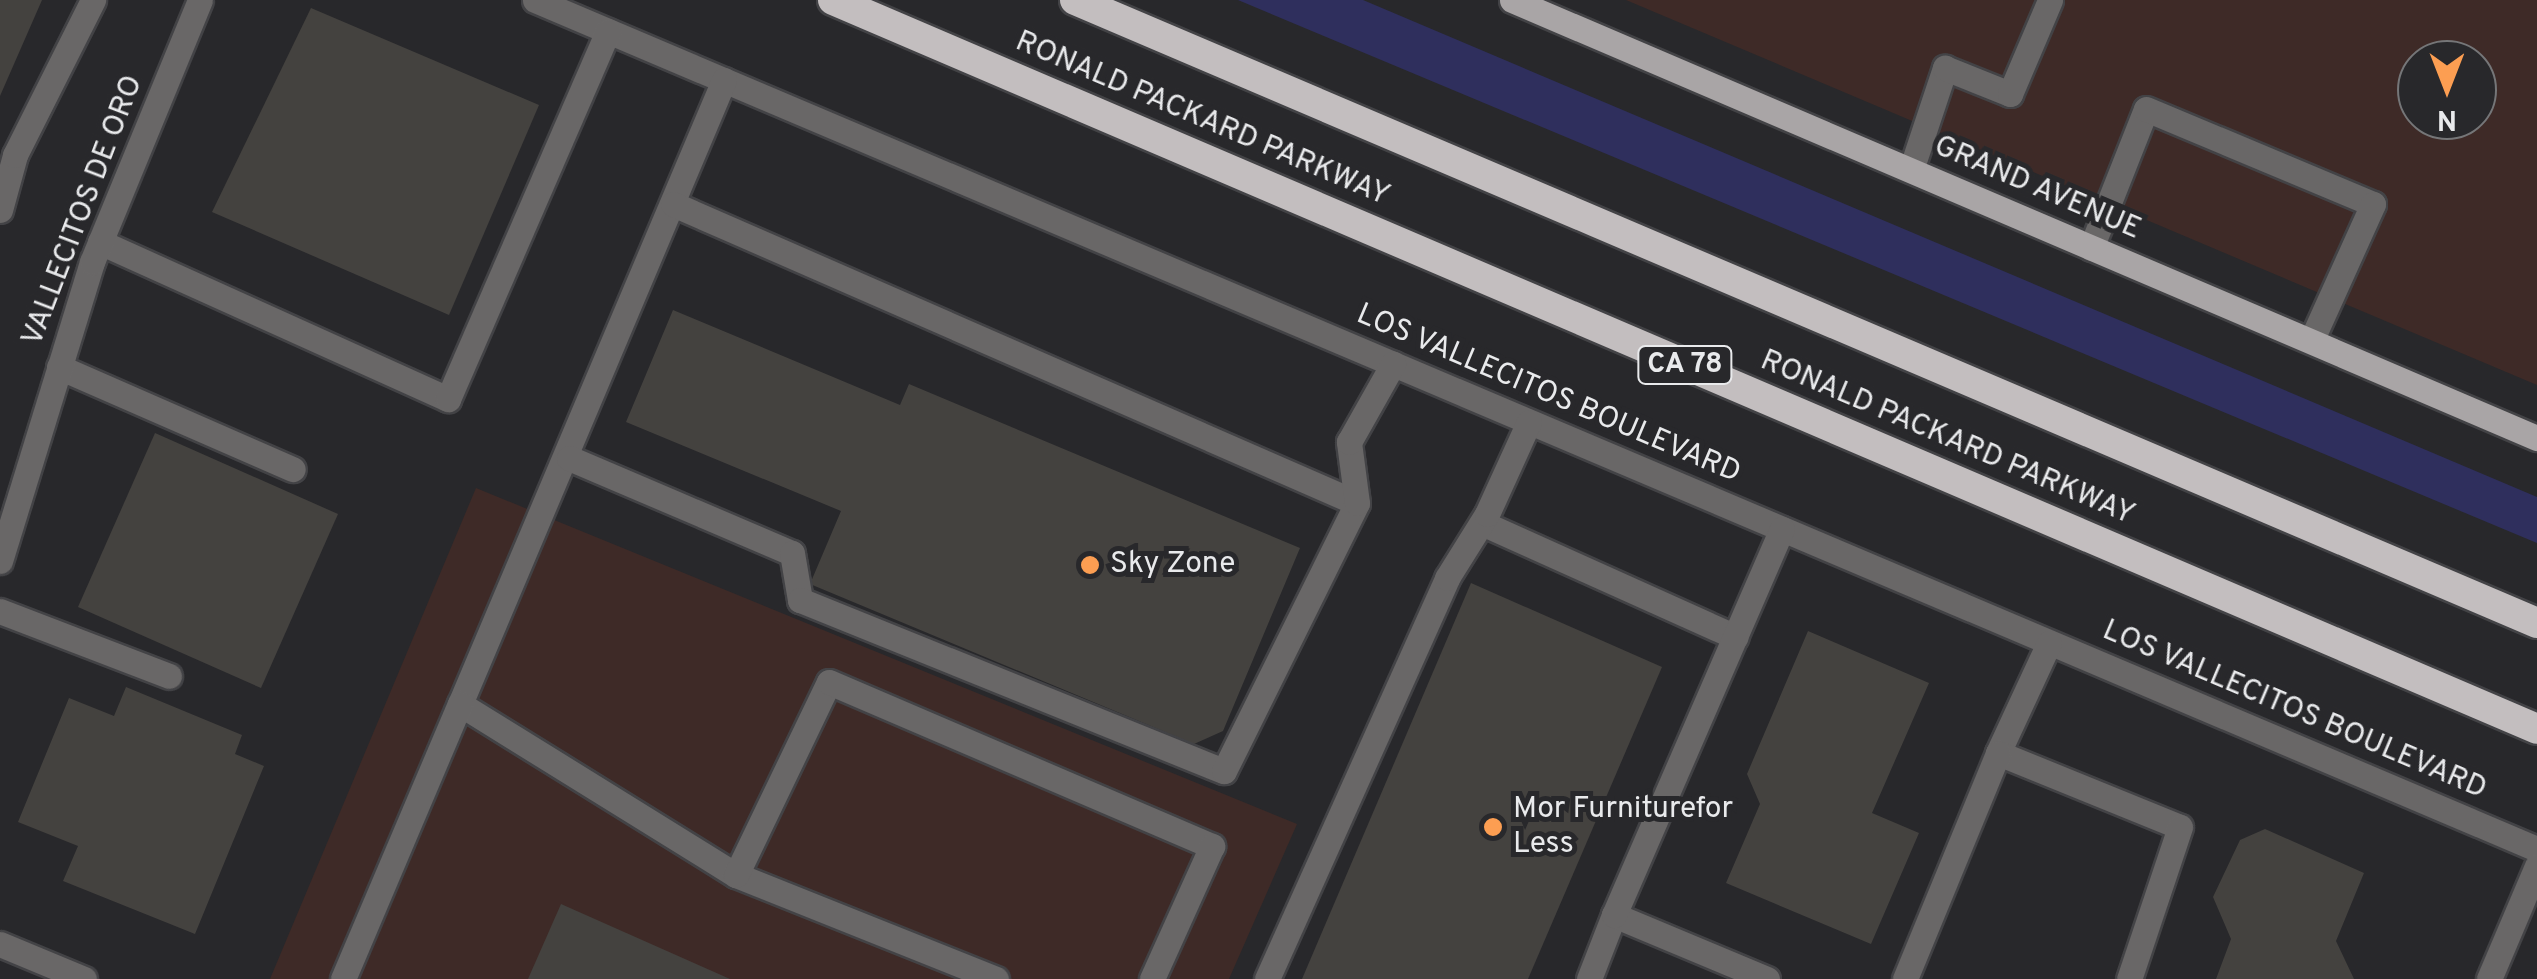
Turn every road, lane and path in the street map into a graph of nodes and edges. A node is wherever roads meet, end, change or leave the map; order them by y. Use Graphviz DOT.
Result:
graph roads {
  1 [pos="92,0"];
  2 [pos="200,0"];
  3 [pos="535,0"];
  4 [pos="833,0"];
  5 [pos="1074,0"];
  6 [pos="1512,0"];
  7 [pos="2050,0"];
  8 [pos="608,31"];
  9 [pos="724,80"];
  10 [pos="8,152"];
  11 [pos="1911,170"];
  12 [pos="673,204"];
  13 [pos="0,210"];
  14 [pos="100,242"];
  15 [pos="2091,248"];
  16 [pos="2311,341"];
  17 [pos="1393,364"];
  18 [pos="60,366"];
  19 [pos="1530,422"];
  20 [pos="2537,438"];
  21 [pos="569,458"];
  22 [pos="292,469"];
  23 [pos="1357,503"];
  24 [pos="1482,523"];
  25 [pos="1782,529"];
  26 [pos="0,562"];
  27 [pos="0,612"];
  28 [pos="2537,624"];
  29 [pos="1736,637"];
  30 [pos="2049,642"];
  31 [pos="169,676"];
  32 [pos="460,704"];
  33 [pos="2537,729"];
  34 [pos="1998,753"];
  35 [pos="2537,850"];
  36 [pos="2537,866"];
  37 [pos="736,875"];
  38 [pos="1614,915"];
  39 [pos="0,944"];
  40 [pos="84,979"];
  41 [pos="343,979"];
  42 [pos="996,979"];
  43 [pos="1152,979"];
  44 [pos="1267,979"];
  45 [pos="1588,979"];
  46 [pos="1767,979"];
  47 [pos="1905,979"];
  48 [pos="2128,979"];
  49 [pos="2489,979"];
  1 -- 10 [label="street"];
  2 -- 14 [label="street, VALLECITOS DE ORO"];
  3 -- 8 [label="street, LOS VALLECITOS BOULEVARD"];
  4 -- 33 [label="highway, RONALD PACKARD PARKWAY / CA 78"];
  5 -- 28 [label="highway, RONALD PACKARD PARKWAY"];
  6 -- 11 [label="main road, GRAND AVENUE"];
  7 -- 11 [label="street"];
  8 -- 9 [label="street, LOS VALLECITOS BOULEVARD"];
  8 -- 14 [label="street"];
  9 -- 12 [label="street"];
  9 -- 17 [label="street, LOS VALLECITOS BOULEVARD"];
  10 -- 13 [label="street"];
  11 -- 15 [label="main road, GRAND AVENUE"];
  12 -- 21 [label="street"];
  12 -- 23 [label="street"];
  14 -- 18 [label="street, VALLECITOS DE ORO"];
  15 -- 16 [label="main road, GRAND AVENUE"];
  15 -- 16 [label="street"];
  16 -- 20 [label="main road, GRAND AVENUE"];
  17 -- 19 [label="street, LOS VALLECITOS BOULEVARD"];
  17 -- 23 [label="street"];
  18 -- 22 [label="street"];
  18 -- 26 [label="street, VALLECITOS DE ORO"];
  19 -- 24 [label="street"];
  19 -- 25 [label="street, LOS VALLECITOS BOULEVARD"];
  21 -- 23 [label="street"];
  21 -- 32 [label="street"];
  24 -- 29 [label="street"];
  24 -- 44 [label="street"];
  25 -- 29 [label="street"];
  25 -- 30 [label="street, LOS VALLECITOS BOULEVARD"];
  27 -- 31 [label="street"];
  29 -- 38 [label="street"];
  30 -- 34 [label="street"];
  30 -- 35 [label="street, LOS VALLECITOS BOULEVARD"];
  32 -- 37 [label="street"];
  32 -- 41 [label="street"];
  34 -- 47 [label="street"];
  34 -- 48 [label="street"];
  36 -- 49 [label="street"];
  37 -- 42 [label="street"];
  37 -- 43 [label="street"];
  38 -- 45 [label="street"];
  38 -- 46 [label="street"];
  39 -- 40 [label="street"];
}
